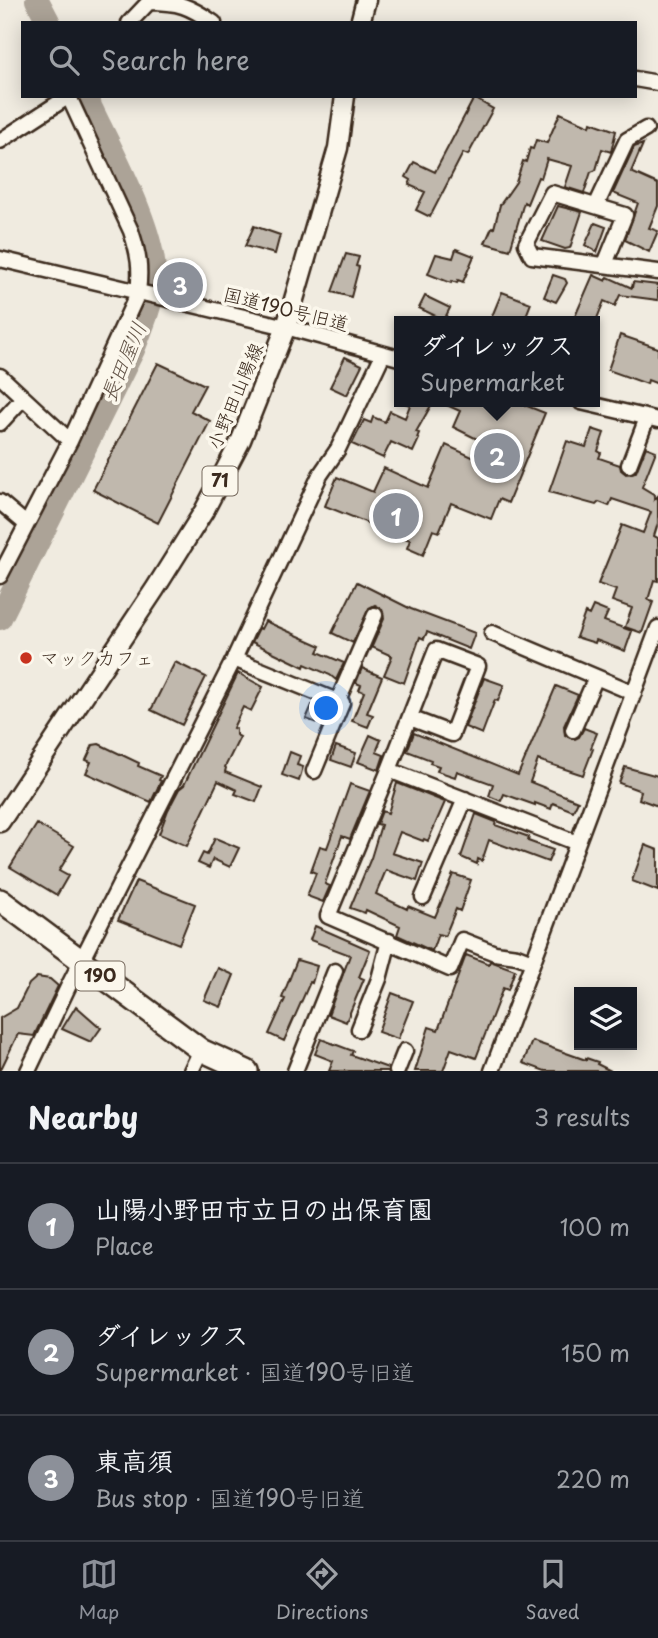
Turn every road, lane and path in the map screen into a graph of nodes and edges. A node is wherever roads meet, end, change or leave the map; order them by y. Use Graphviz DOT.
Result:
graph roads {
  1 [pos="366,0"];
  2 [pos="131,21"];
  3 [pos="211,21"];
  4 [pos="361,21"];
  5 [pos="637,79"];
  6 [pos="658,83"];
  7 [pos="67,98"];
  8 [pos="69,98"];
  9 [pos="345,98"];
  10 [pos="646,128"];
  11 [pos="0,141"];
  12 [pos="596,206"];
  13 [pos="0,259"];
  14 [pos="605,264"];
  15 [pos="658,272"];
  16 [pos="139,293"];
  17 [pos="286,327"];
  18 [pos="383,354"];
  19 [pos="394,357"];
  20 [pos="0,376"];
  21 [pos="23,398"];
  22 [pos="600,407"];
  23 [pos="652,419"];
  24 [pos="0,423"];
  25 [pos="70,441"];
  26 [pos="629,466"];
  27 [pos="0,502"];
  28 [pos="26,524"];
  29 [pos="1,573"];
  30 [pos="375,615"];
  31 [pos="658,628"];
  32 [pos="492,633"];
  33 [pos="234,659"];
  34 [pos="596,677"];
  35 [pos="634,693"];
  36 [pos="342,703"];
  37 [pos="410,718"];
  38 [pos="573,730"];
  39 [pos="389,770"];
  40 [pos="314,771"];
  41 [pos="465,799"];
  42 [pos="0,822"];
  43 [pos="578,843"];
  44 [pos="423,897"];
  45 [pos="0,900"];
  46 [pos="389,941"];
  47 [pos="81,962"];
  48 [pos="532,962"];
  49 [pos="335,971"];
  50 [pos="359,1029"];
  51 [pos="201,1050"];
  52 [pos="405,1051"];
  53 [pos="28,1071"];
  54 [pos="191,1071"];
  55 [pos="217,1071"];
  56 [pos="247,1071"];
  57 [pos="295,1071"];
  58 [pos="397,1071"];
  59 [pos="492,1071"];
  1 -- 4 [label="main road"];
  2 -- 3 [label="street"];
  5 -- 6 [label="street"];
  7 -- 11 [label="street"];
  8 -- 16 [label="street"];
  9 -- 17 [label="main road, 小野田山陽線 / 71"];
  10 -- 12 [label="street"];
  12 -- 14 [label="street"];
  12 -- 14 [label="street"];
  13 -- 16 [label="street, 国道190号旧道"];
  14 -- 15 [label="street"];
  16 -- 17 [label="street, 国道190号旧道"];
  16 -- 25 [label="street"];
  17 -- 18 [label="street, 国道190号旧道"];
  17 -- 42 [label="main road, 小野田山陽線 / 71"];
  18 -- 19 [label="street, 国道190号旧道"];
  18 -- 33 [label="street"];
  20 -- 21 [label="street"];
  21 -- 24 [label="street"];
  21 -- 25 [label="street"];
  22 -- 23 [label="street"];
  23 -- 26 [label="street"];
  25 -- 28 [label="street"];
  27 -- 28 [label="street"];
  28 -- 29 [label="street"];
  30 -- 36 [label="street"];
  31 -- 35 [label="street"];
  32 -- 34 [label="street"];
  33 -- 36 [label="street"];
  33 -- 47 [label="street"];
  34 -- 35 [label="street"];
  34 -- 38 [label="street"];
  35 -- 43 [label="street"];
  36 -- 40 [label="street"];
  37 -- 37 [label="street"];
  37 -- 39 [label="street"];
  39 -- 41 [label="street"];
  39 -- 46 [label="street"];
  41 -- 43 [label="street"];
  41 -- 44 [label="street"];
  43 -- 48 [label="street"];
  45 -- 47 [label="highway, 190"];
  46 -- 48 [label="street"];
  46 -- 50 [label="street"];
  47 -- 51 [label="highway, 190"];
  47 -- 53 [label="street"];
  48 -- 59 [label="street"];
  49 -- 57 [label="street"];
  51 -- 54 [label="street"];
  51 -- 55 [label="highway, 190"];
  51 -- 56 [label="highway, 190"];
  52 -- 58 [label="street"];
}
